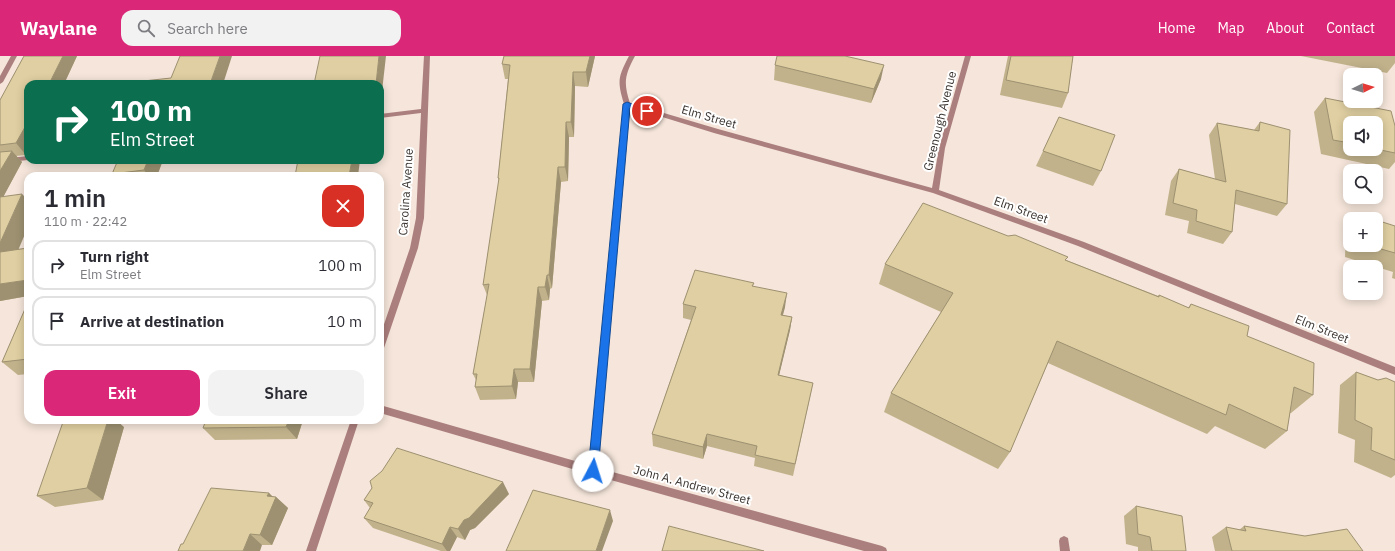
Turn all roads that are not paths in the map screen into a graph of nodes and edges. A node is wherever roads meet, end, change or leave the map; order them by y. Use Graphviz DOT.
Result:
graph roads {
  1 [pos="14,56"];
  2 [pos="427,56"];
  3 [pos="632,56"];
  4 [pos="968,56"];
  5 [pos="0,82"];
  6 [pos="627,104"];
  7 [pos="425,111"];
  8 [pos="384,116"];
  9 [pos="24,159"];
  10 [pos="0,162"];
  11 [pos="935,191"];
  12 [pos="384,336"];
  13 [pos="1395,371"];
  14 [pos="384,410"];
  15 [pos="354,424"];
  16 [pos="593,471"];
  17 [pos="311,551"];
  18 [pos="882,551"];
  1 -- 5 [label="street"];
  2 -- 7 [label="street, Carolina Avenue"];
  3 -- 6 [label="street"];
  4 -- 11 [label="street, Greenough Avenue"];
  6 -- 11 [label="street, Elm Street"];
  6 -- 16 [label="street"];
  7 -- 8 [label="street"];
  7 -- 12 [label="street, Carolina Avenue"];
  9 -- 10 [label="street"];
  11 -- 13 [label="street, Elm Street"];
  14 -- 16 [label="street, John A. Andrew Street"];
  15 -- 17 [label="street"];
  16 -- 18 [label="street, John A. Andrew Street"];
}
